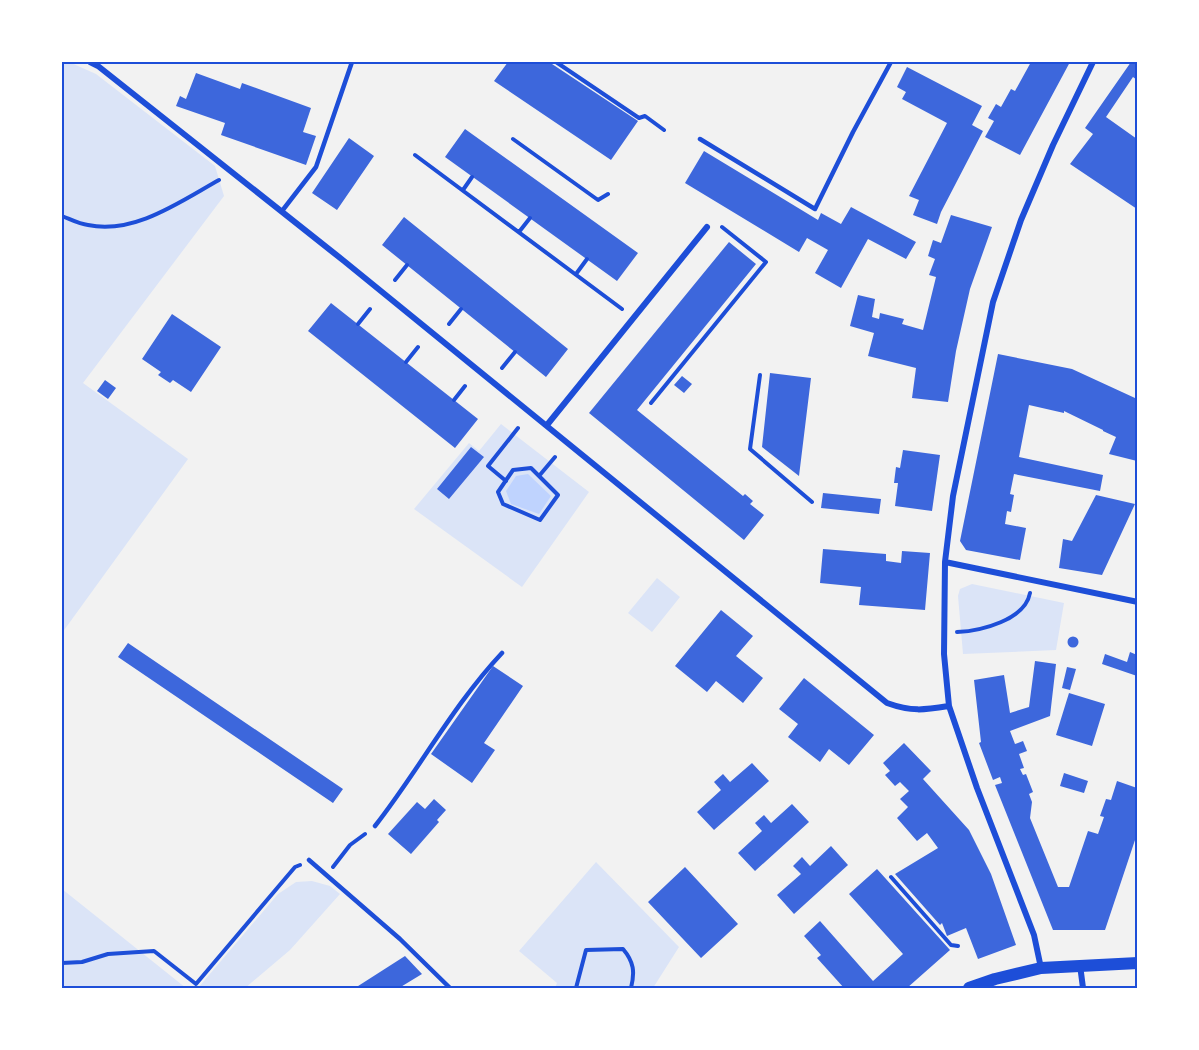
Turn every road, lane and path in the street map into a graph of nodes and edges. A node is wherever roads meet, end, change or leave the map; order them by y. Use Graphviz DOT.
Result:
graph roads {
  1 [pos="90,62"];
  2 [pos="352,62"];
  3 [pos="556,62"];
  4 [pos="891,62"];
  5 [pos="1093,62"];
  6 [pos="664,130"];
  7 [pos="513,139"];
  8 [pos="700,139"];
  9 [pos="415,155"];
  10 [pos="235,174"];
  11 [pos="472,177"];
  12 [pos="463,190"];
  13 [pos="608,194"];
  14 [pos="282,211"];
  15 [pos="62,216"];
  16 [pos="530,218"];
  17 [pos="707,227"];
  18 [pos="722,227"];
  19 [pos="519,232"];
  20 [pos="586,259"];
  21 [pos="407,265"];
  22 [pos="576,274"];
  23 [pos="395,280"];
  24 [pos="370,309"];
  25 [pos="461,309"];
  26 [pos="622,309"];
  27 [pos="358,324"];
  28 [pos="449,324"];
  29 [pos="418,347"];
  30 [pos="515,352"];
  31 [pos="406,362"];
  32 [pos="502,368"];
  33 [pos="760,375"];
  34 [pos="465,386"];
  35 [pos="454,400"];
  36 [pos="651,403"];
  37 [pos="547,425"];
  38 [pos="518,428"];
  39 [pos="555,457"];
  40 [pos="539,476"];
  41 [pos="506,481"];
  42 [pos="812,502"];
  43 [pos="945,562"];
  44 [pos="1030,593"];
  45 [pos="1137,602"];
  46 [pos="957,632"];
  47 [pos="502,653"];
  48 [pos="949,706"];
  49 [pos="375,826"];
  50 [pos="309,860"];
  51 [pos="326,875"];
  52 [pos="891,877"];
  53 [pos="958,946"];
  54 [pos="62,963"];
  55 [pos="1137,963"];
  56 [pos="1080,965"];
  57 [pos="1041,968"];
  58 [pos="450,988"];
  59 [pos="576,988"];
  60 [pos="631,988"];
  61 [pos="969,988"];
  62 [pos="1083,988"];
  1 -- 10 [label="street"];
  2 -- 14 [label="lane"];
  3 -- 6 [label="path"];
  4 -- 8 [label="lane"];
  5 -- 43 [label="street"];
  7 -- 13 [label="path"];
  9 -- 12 [label="path"];
  10 -- 14 [label="street"];
  10 -- 15 [label="path"];
  11 -- 12 [label="path"];
  12 -- 19 [label="path"];
  14 -- 37 [label="street"];
  16 -- 19 [label="path"];
  17 -- 37 [label="street"];
  18 -- 36 [label="path"];
  19 -- 22 [label="path"];
  20 -- 22 [label="path"];
  21 -- 23 [label="path"];
  22 -- 26 [label="path"];
  24 -- 27 [label="path"];
  25 -- 28 [label="path"];
  29 -- 31 [label="path"];
  30 -- 32 [label="path"];
  33 -- 42 [label="path"];
  34 -- 35 [label="path"];
  37 -- 48 [label="street"];
  38 -- 41 [label="path"];
  39 -- 40 [label="path"];
  40 -- 41 [label="path"];
  40 -- 41 [label="path"];
  43 -- 45 [label="street"];
  43 -- 48 [label="street"];
  44 -- 46 [label="path"];
  47 -- 49 [label="lane"];
  48 -- 57 [label="street"];
  49 -- 51 [label="path"];
  50 -- 51 [label="lane"];
  50 -- 54 [label="path"];
  51 -- 58 [label="lane"];
  52 -- 53 [label="path"];
  55 -- 56 [label="main road"];
  56 -- 57 [label="main road"];
  56 -- 62 [label="street"];
  57 -- 61 [label="main road"];
  59 -- 60 [label="path"];
}
